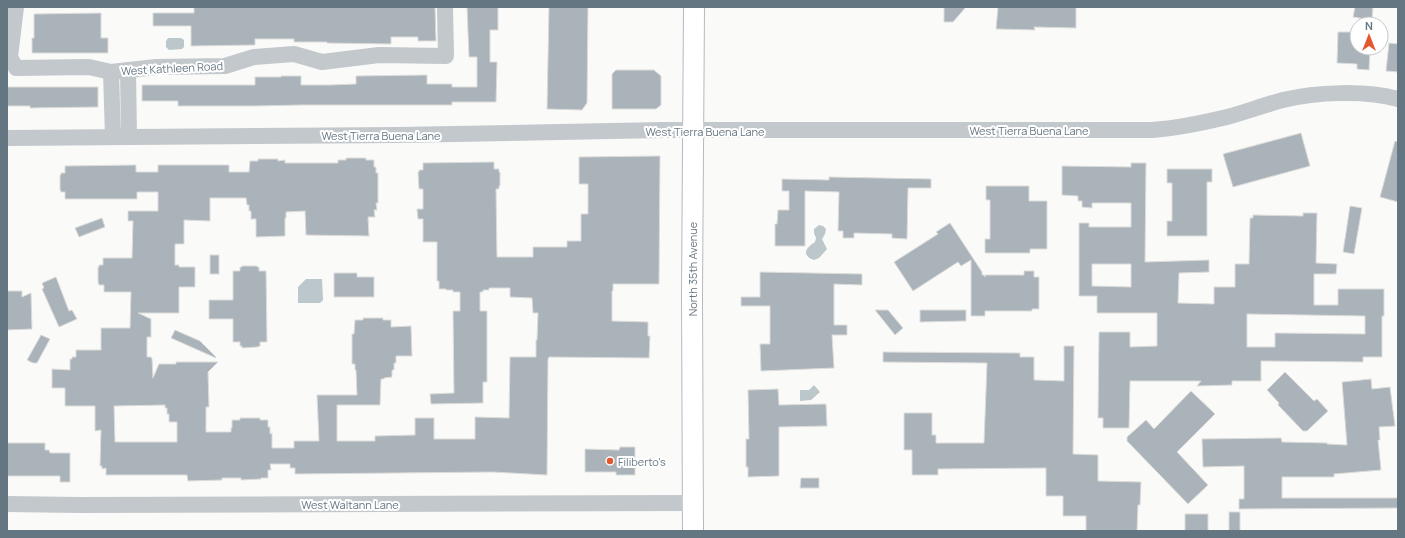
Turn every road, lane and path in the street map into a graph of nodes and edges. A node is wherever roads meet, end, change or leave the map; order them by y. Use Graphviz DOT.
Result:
graph roads {
  1 [pos="16,7"];
  2 [pos="446,7"];
  3 [pos="694,7"];
  4 [pos="128,70"];
  5 [pos="111,72"];
  6 [pos="112,90"];
  7 [pos="129,90"];
  8 [pos="1398,99"];
  9 [pos="692,131"];
  10 [pos="121,136"];
  11 [pos="7,138"];
  12 [pos="692,503"];
  13 [pos="7,504"];
  14 [pos="692,531"];
  1 -- 5 [label="street, West Kathleen Road"];
  2 -- 4 [label="street, West Kathleen Road"];
  3 -- 9 [label="main road, North 35th Avenue"];
  4 -- 5 [label="street, West Kathleen Road"];
  4 -- 7 [label="street"];
  5 -- 6 [label="street"];
  6 -- 7 [label="street"];
  6 -- 10 [label="street"];
  7 -- 10 [label="street"];
  8 -- 9 [label="street, West Tierra Buena Lane"];
  9 -- 10 [label="street, West Tierra Buena Lane"];
  9 -- 12 [label="main road, North 35th Avenue"];
  10 -- 11 [label="street, West Tierra Buena Lane"];
  12 -- 13 [label="street, West Waltann Lane"];
  12 -- 14 [label="main road, North 35th Avenue"];
}
